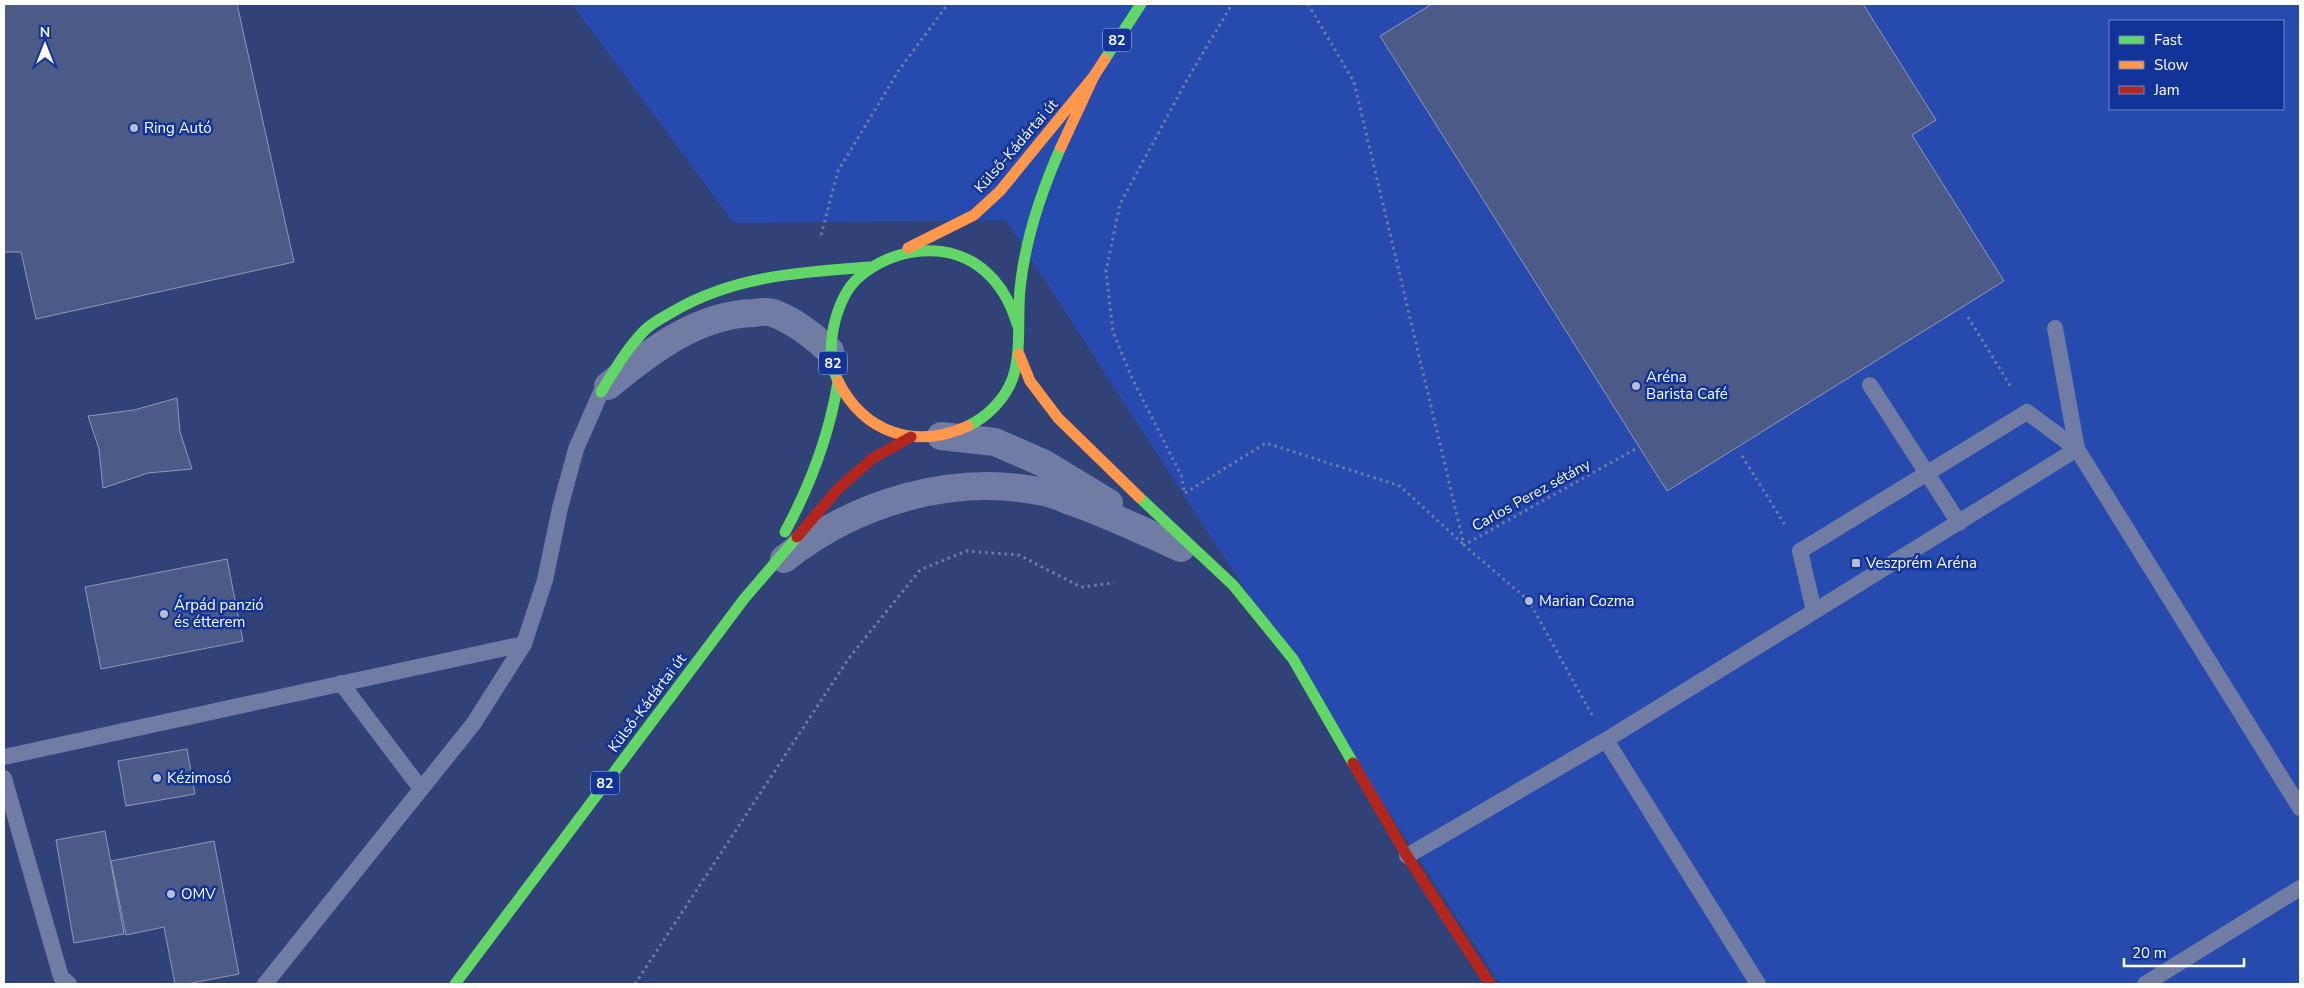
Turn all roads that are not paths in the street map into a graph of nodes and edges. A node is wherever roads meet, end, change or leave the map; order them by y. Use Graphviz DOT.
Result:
graph roads {
  1 [pos="1140,4"];
  2 [pos="1094,76"];
  3 [pos="898,252"];
  4 [pos="869,267"];
  5 [pos="1017,324"];
  6 [pos="2055,328"];
  7 [pos="830,351"];
  8 [pos="1019,354"];
  9 [pos="838,382"];
  10 [pos="1870,385"];
  11 [pos="601,392"];
  12 [pos="941,436"];
  13 [pos="911,437"];
  14 [pos="2077,449"];
  15 [pos="1927,473"];
  16 [pos="1959,523"];
  17 [pos="1181,548"];
  18 [pos="767,573"];
  19 [pos="1233,586"];
  20 [pos="744,600"];
  21 [pos="1814,611"];
  22 [pos="524,644"];
  23 [pos="341,683"];
  24 [pos="1606,740"];
  25 [pos="4,757"];
  26 [pos="4,778"];
  27 [pos="421,789"];
  28 [pos="2300,808"];
  29 [pos="1407,856"];
  30 [pos="2300,888"];
  31 [pos="469,969"];
  32 [pos="69,984"];
  33 [pos="265,984"];
  34 [pos="456,984"];
  35 [pos="462,984"];
  36 [pos="1490,984"];
  37 [pos="1758,984"];
  38 [pos="2145,984"];
  1 -- 2 [label="main road, Külső-Kádártai út / 82"];
  2 -- 3 [label="main road, Külső-Kádártai út / 82"];
  2 -- 5 [label="main road, Külső-Kádártai út / 82"];
  3 -- 4 [label="main road, Külső-Kádártai út / 82"];
  3 -- 5 [label="main road, Külső-Kádártai út / 82"];
  4 -- 7 [label="main road, Külső-Kádártai út / 82"];
  4 -- 11 [label="main road"];
  5 -- 8 [label="main road, Külső-Kádártai út / 82"];
  6 -- 14 [label="lane"];
  7 -- 9 [label="main road, Külső-Kádártai út / 82"];
  7 -- 11 [label="street"];
  8 -- 12 [label="main road, Külső-Kádártai út / 82"];
  8 -- 19 [label="main road"];
  9 -- 13 [label="main road, Külső-Kádártai út / 82"];
  9 -- 20 [label="main road, Külső-Kádártai út / 82"];
  10 -- 15 [label="lane"];
  11 -- 22 [label="lane"];
  12 -- 13 [label="main road, Külső-Kádártai út / 82"];
  12 -- 17 [label="street"];
  13 -- 18 [label="main road, Külső-Kádártai út / 82"];
  14 -- 15 [label="lane"];
  14 -- 16 [label="lane"];
  14 -- 28 [label="lane"];
  15 -- 16 [label="lane"];
  15 -- 21 [label="lane"];
  16 -- 21 [label="lane"];
  17 -- 18 [label="street"];
  17 -- 19 [label="street"];
  18 -- 20 [label="main road, Külső-Kádártai út / 82"];
  19 -- 29 [label="main road"];
  20 -- 31 [label="main road, Külső-Kádártai út / 82"];
  21 -- 24 [label="lane"];
  22 -- 23 [label="lane"];
  22 -- 27 [label="lane"];
  23 -- 25 [label="lane"];
  23 -- 27 [label="lane"];
  24 -- 29 [label="lane"];
  24 -- 37 [label="lane"];
  26 -- 32 [label="lane"];
  27 -- 33 [label="lane"];
  29 -- 36 [label="main road"];
  30 -- 38 [label="lane"];
  31 -- 34 [label="main road, 82"];
  31 -- 35 [label="main road, 82"];
}
